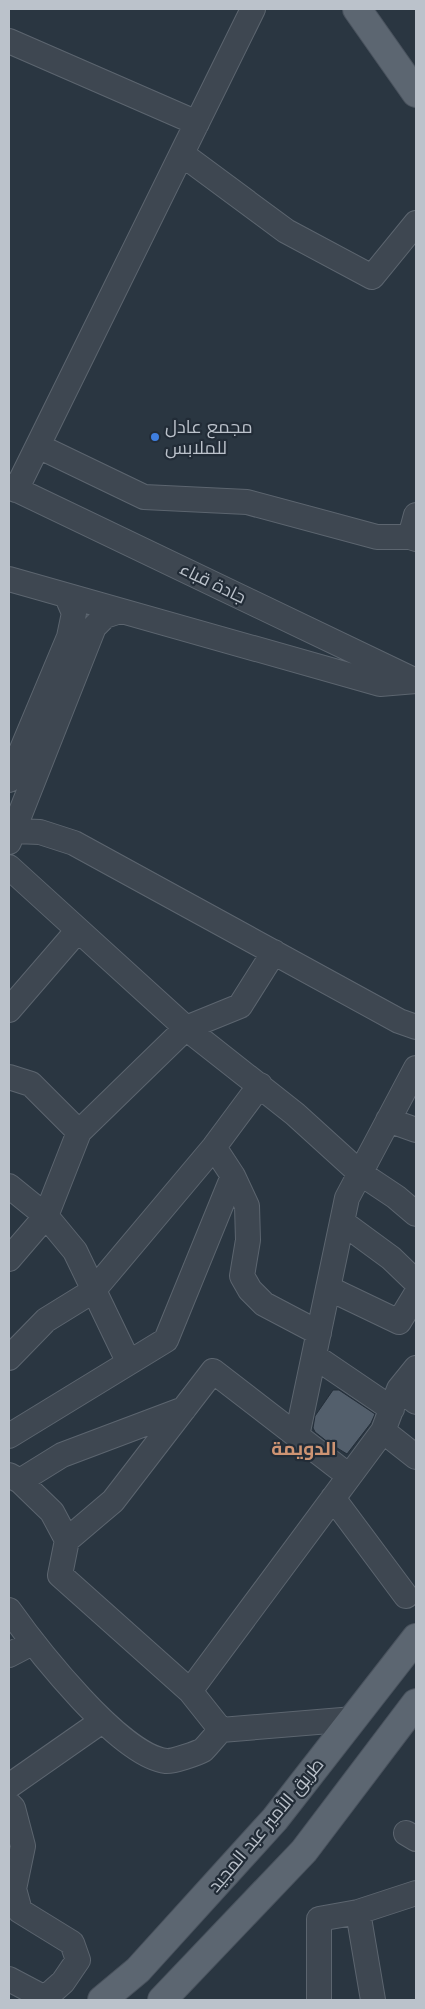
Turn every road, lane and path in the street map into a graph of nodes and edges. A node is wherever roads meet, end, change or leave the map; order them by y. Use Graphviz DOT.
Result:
graph roads {
  1 [pos="253,9"];
  2 [pos="357,9"];
  3 [pos="9,41"];
  4 [pos="416,93"];
  5 [pos="197,123"];
  6 [pos="182,154"];
  7 [pos="416,223"];
  8 [pos="38,446"];
  9 [pos="13,488"];
  10 [pos="414,530"];
  11 [pos="9,579"];
  12 [pos="67,596"];
  13 [pos="120,612"];
  14 [pos="416,681"];
  15 [pos="18,734"];
  16 [pos="9,780"];
  17 [pos="12,837"];
  18 [pos="9,868"];
  19 [pos="78,930"];
  20 [pos="274,952"];
  21 [pos="9,1010"];
  22 [pos="416,1027"];
  23 [pos="186,1028"];
  24 [pos="416,1068"];
  25 [pos="9,1077"];
  26 [pos="260,1085"];
  27 [pos="388,1120"];
  28 [pos="416,1130"];
  29 [pos="79,1132"];
  30 [pos="214,1147"];
  31 [pos="360,1173"];
  32 [pos="233,1176"];
  33 [pos="9,1186"];
  34 [pos="416,1214"];
  35 [pos="46,1216"];
  36 [pos="342,1222"];
  37 [pos="9,1259"];
  38 [pos="416,1282"];
  39 [pos="328,1288"];
  40 [pos="93,1291"];
  41 [pos="416,1294"];
  42 [pos="319,1333"];
  43 [pos="10,1353"];
  44 [pos="314,1356"];
  45 [pos="128,1361"];
  46 [pos="416,1368"];
  47 [pos="398,1408"];
  48 [pos="184,1409"];
  49 [pos="9,1436"];
  50 [pos="297,1436"];
  51 [pos="416,1457"];
  52 [pos="350,1476"];
  53 [pos="15,1478"];
  54 [pos="333,1498"];
  55 [pos="67,1540"];
  56 [pos="406,1596"];
  57 [pos="9,1610"];
  58 [pos="416,1638"];
  59 [pos="32,1642"];
  60 [pos="9,1655"];
  61 [pos="190,1691"];
  62 [pos="416,1702"];
  63 [pos="354,1719"];
  64 [pos="102,1721"];
  65 [pos="221,1730"];
  66 [pos="9,1786"];
  67 [pos="9,1804"];
  68 [pos="416,1893"];
  69 [pos="358,1912"];
  70 [pos="9,1979"];
  71 [pos="102,2000"];
  72 [pos="162,2000"];
  73 [pos="319,2000"];
  74 [pos="372,2000"];
  1 -- 5 [label="street"];
  2 -- 4 [label="main road"];
  3 -- 5 [label="street"];
  5 -- 6 [label="street"];
  6 -- 7 [label="street"];
  6 -- 8 [label="street"];
  8 -- 9 [label="street"];
  8 -- 10 [label="street"];
  9 -- 14 [label="street, جادة قباء"];
  11 -- 12 [label="street, جادة قباء"];
  12 -- 13 [label="street, جادة قباء"];
  12 -- 15 [label="street"];
  13 -- 14 [label="street, جادة قباء"];
  13 -- 17 [label="street"];
  15 -- 16 [label="street"];
  17 -- 20 [label="street"];
  18 -- 19 [label="street"];
  19 -- 21 [label="street"];
  19 -- 23 [label="street"];
  20 -- 22 [label="street"];
  20 -- 23 [label="street"];
  23 -- 26 [label="street"];
  23 -- 29 [label="street"];
  24 -- 27 [label="street"];
  25 -- 29 [label="street"];
  26 -- 30 [label="street"];
  26 -- 31 [label="street"];
  27 -- 28 [label="street"];
  27 -- 31 [label="street"];
  29 -- 35 [label="street"];
  30 -- 32 [label="street"];
  30 -- 40 [label="street"];
  31 -- 34 [label="street"];
  31 -- 36 [label="street"];
  32 -- 42 [label="street"];
  32 -- 45 [label="street"];
  33 -- 35 [label="street"];
  35 -- 37 [label="street"];
  35 -- 40 [label="street"];
  36 -- 38 [label="street"];
  36 -- 39 [label="street"];
  39 -- 41 [label="street"];
  39 -- 42 [label="street"];
  40 -- 43 [label="street"];
  40 -- 45 [label="street"];
  42 -- 44 [label="street"];
  44 -- 47 [label="street"];
  44 -- 50 [label="street"];
  45 -- 49 [label="street"];
  46 -- 47 [label="street"];
  47 -- 51 [label="street"];
  47 -- 52 [label="street"];
  48 -- 50 [label="street"];
  48 -- 53 [label="street"];
  48 -- 55 [label="street"];
  50 -- 52 [label="street"];
  52 -- 54 [label="street"];
  53 -- 55 [label="street"];
  54 -- 56 [label="street"];
  54 -- 61 [label="street"];
  55 -- 61 [label="street"];
  57 -- 59 [label="street"];
  58 -- 63 [label="main road, طريق الأمير عبد المجيد"];
  59 -- 60 [label="street"];
  59 -- 64 [label="street"];
  61 -- 65 [label="street"];
  62 -- 72 [label="main road"];
  63 -- 65 [label="street"];
  63 -- 71 [label="main road, طريق الأمير عبد المجيد"];
  64 -- 65 [label="street"];
  64 -- 66 [label="street"];
  67 -- 70 [label="street"];
  68 -- 69 [label="street"];
  69 -- 73 [label="street"];
  69 -- 74 [label="street"];
}
